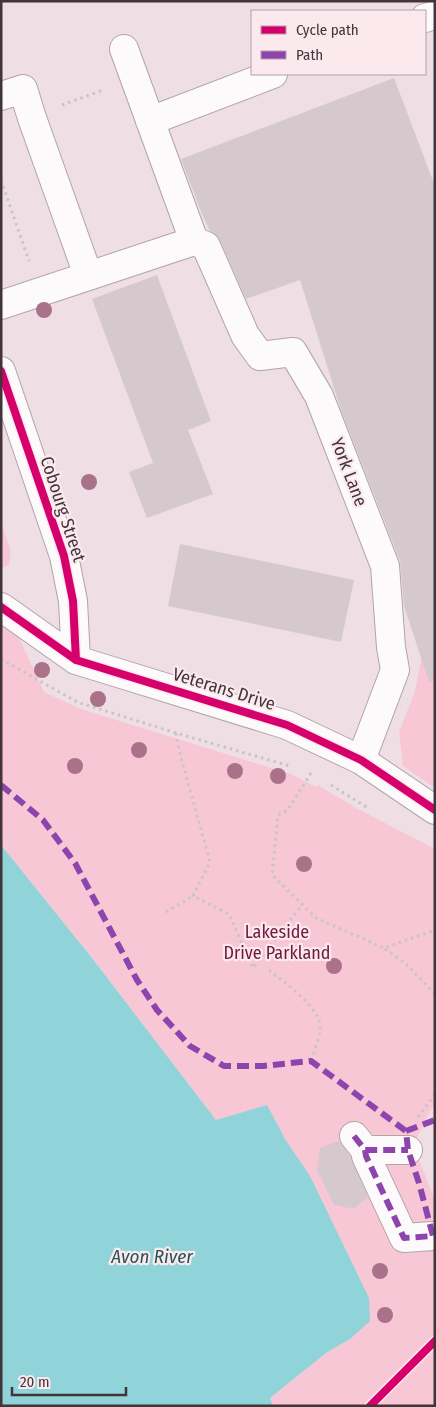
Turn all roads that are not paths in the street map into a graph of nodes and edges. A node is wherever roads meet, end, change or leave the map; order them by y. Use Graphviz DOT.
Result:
graph roads {
  1 [pos="124,50"];
  2 [pos="270,75"];
  3 [pos="1,96"];
  4 [pos="150,121"];
  5 [pos="194,241"];
  6 [pos="88,275"];
  7 [pos="1,305"];
  8 [pos="1,371"];
  9 [pos="1,607"];
  10 [pos="76,660"];
  11 [pos="361,760"];
  12 [pos="435,810"];
  13 [pos="408,1150"];
  14 [pos="433,1236"];
  1 -- 4 [label="street"];
  2 -- 4 [label="street"];
  3 -- 6 [label="street"];
  4 -- 5 [label="street"];
  5 -- 6 [label="street"];
  5 -- 11 [label="street, York Lane"];
  6 -- 7 [label="street"];
  8 -- 10 [label="street, Cobourg Street"];
  9 -- 10 [label="street, Veterans Drive"];
  10 -- 11 [label="street, Veterans Drive"];
  11 -- 12 [label="street, Veterans Drive"];
  13 -- 14 [label="street"];
}
